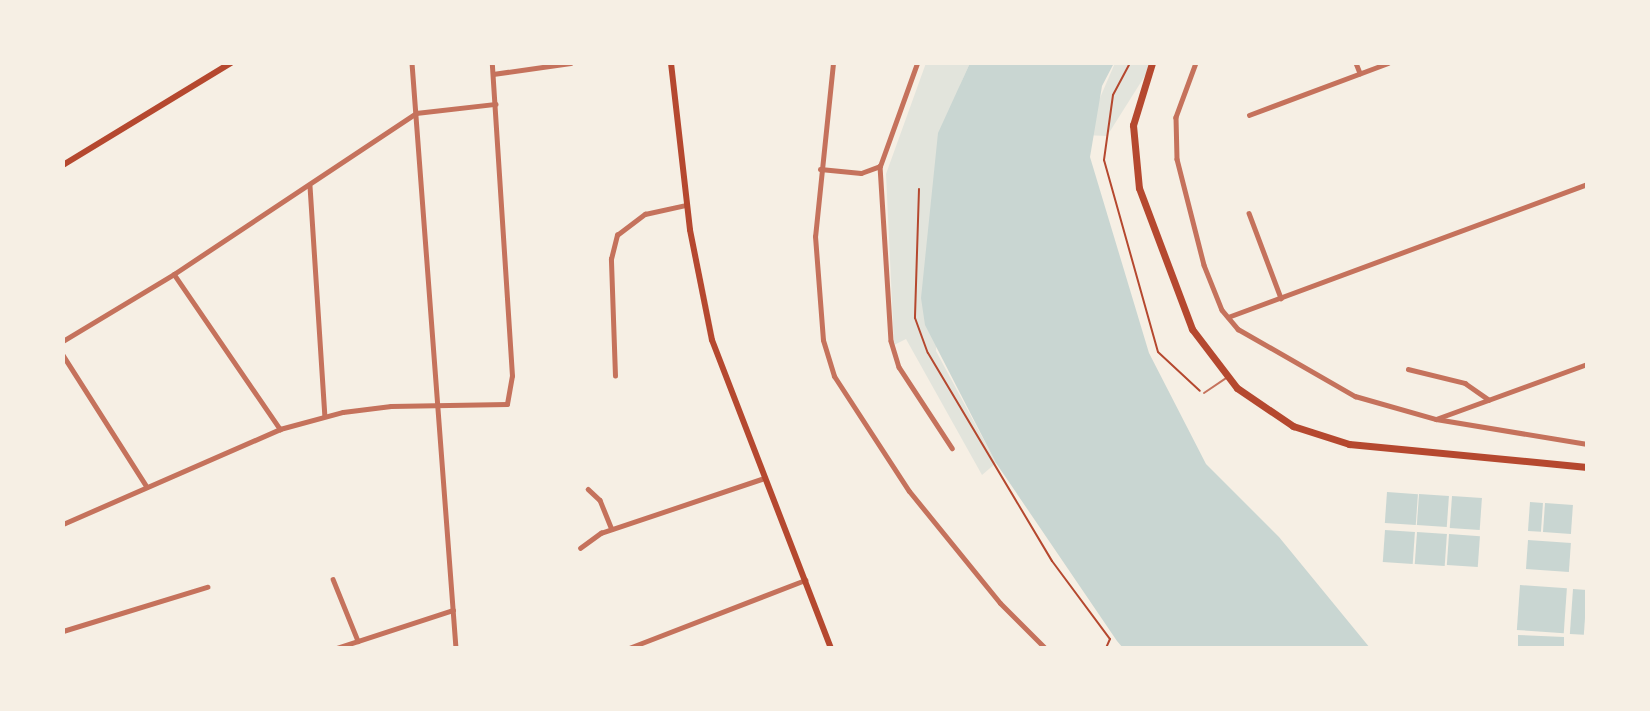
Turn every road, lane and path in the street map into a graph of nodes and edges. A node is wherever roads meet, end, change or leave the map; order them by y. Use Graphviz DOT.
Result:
graph roads {
  1 [pos="231,63"];
  2 [pos="412,63"];
  3 [pos="492,63"];
  4 [pos="570,63"];
  5 [pos="671,63"];
  6 [pos="833,63"];
  7 [pos="917,63"];
  8 [pos="1130,63"];
  9 [pos="1152,63"];
  10 [pos="1196,63"];
  11 [pos="1356,63"];
  12 [pos="1388,63"];
  13 [pos="222,66"];
  14 [pos="493,74"];
  15 [pos="1360,74"];
  16 [pos="495,104"];
  17 [pos="416,113"];
  18 [pos="1249,115"];
  19 [pos="63,165"];
  20 [pos="880,166"];
  21 [pos="820,169"];
  22 [pos="1587,184"];
  23 [pos="310,186"];
  24 [pos="919,190"];
  25 [pos="686,205"];
  26 [pos="1249,212"];
  27 [pos="174,274"];
  28 [pos="1281,298"];
  29 [pos="1228,317"];
  30 [pos="63,341"];
  31 [pos="63,355"];
  32 [pos="1587,364"];
  33 [pos="1408,369"];
  34 [pos="615,376"];
  35 [pos="1226,378"];
  36 [pos="1204,393"];
  37 [pos="1489,400"];
  38 [pos="436,405"];
  39 [pos="325,416"];
  40 [pos="1436,419"];
  41 [pos="280,429"];
  42 [pos="1587,444"];
  43 [pos="952,448"];
  44 [pos="1587,467"];
  45 [pos="764,478"];
  46 [pos="147,487"];
  47 [pos="588,489"];
  48 [pos="63,524"];
  49 [pos="612,529"];
  50 [pos="580,548"];
  51 [pos="333,579"];
  52 [pos="805,579"];
  53 [pos="207,587"];
  54 [pos="453,610"];
  55 [pos="63,631"];
  56 [pos="358,641"];
  57 [pos="337,648"];
  58 [pos="456,648"];
  59 [pos="629,648"];
  60 [pos="831,648"];
  61 [pos="1045,648"];
  62 [pos="1106,648"];
  1 -- 13 [label="main road"];
  2 -- 17 [label="street"];
  3 -- 14 [label="street"];
  4 -- 14 [label="street"];
  5 -- 25 [label="main road"];
  6 -- 21 [label="street"];
  7 -- 20 [label="street"];
  8 -- 36 [label="path"];
  9 -- 35 [label="main road"];
  10 -- 29 [label="street"];
  11 -- 15 [label="street"];
  12 -- 15 [label="street"];
  13 -- 19 [label="main road"];
  14 -- 16 [label="street"];
  15 -- 18 [label="street"];
  16 -- 17 [label="street"];
  16 -- 38 [label="street"];
  17 -- 23 [label="street"];
  17 -- 38 [label="street"];
  20 -- 21 [label="street"];
  20 -- 43 [label="street"];
  21 -- 61 [label="street"];
  22 -- 28 [label="street"];
  23 -- 27 [label="street"];
  23 -- 39 [label="street"];
  24 -- 62 [label="path"];
  25 -- 34 [label="street"];
  25 -- 45 [label="main road"];
  26 -- 28 [label="street"];
  27 -- 30 [label="street"];
  27 -- 41 [label="street"];
  28 -- 29 [label="street"];
  29 -- 40 [label="street"];
  31 -- 46 [label="street"];
  32 -- 37 [label="street"];
  33 -- 37 [label="street"];
  35 -- 36 [label="lane"];
  35 -- 44 [label="main road"];
  37 -- 40 [label="street"];
  38 -- 39 [label="street"];
  38 -- 54 [label="street"];
  39 -- 41 [label="street"];
  40 -- 42 [label="street"];
  41 -- 46 [label="street"];
  45 -- 49 [label="street"];
  45 -- 52 [label="main road"];
  46 -- 48 [label="street"];
  47 -- 49 [label="street"];
  49 -- 50 [label="street"];
  51 -- 56 [label="street"];
  52 -- 59 [label="street"];
  52 -- 60 [label="main road"];
  53 -- 55 [label="street"];
  54 -- 56 [label="street"];
  54 -- 58 [label="street"];
  56 -- 57 [label="street"];
}
